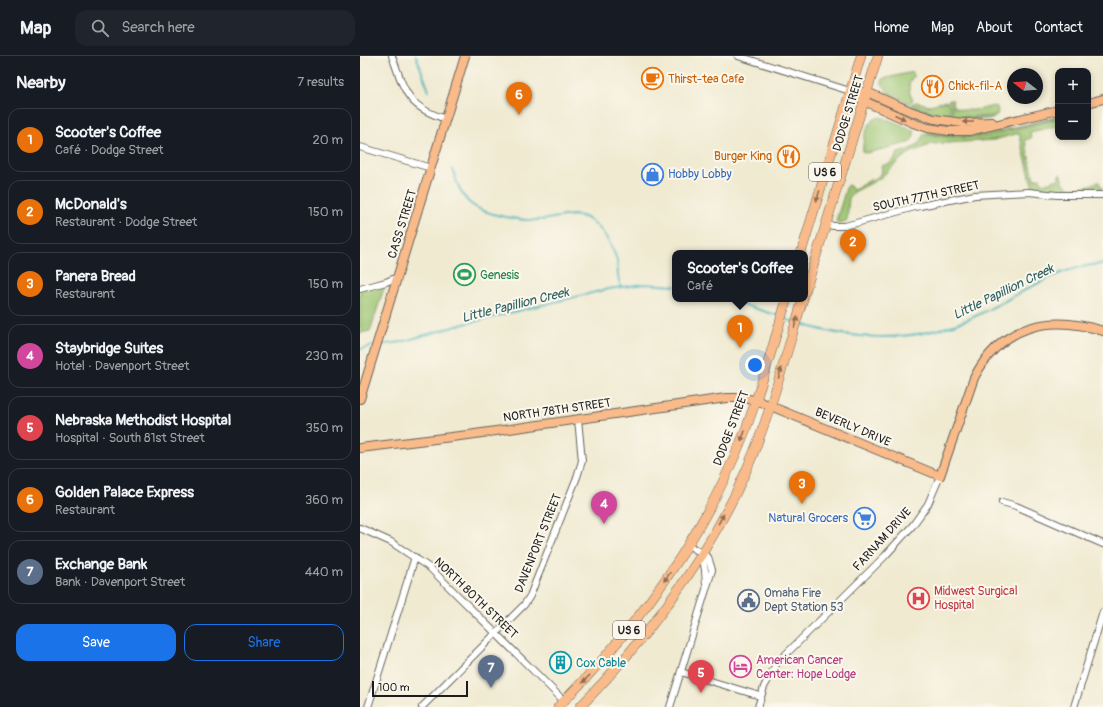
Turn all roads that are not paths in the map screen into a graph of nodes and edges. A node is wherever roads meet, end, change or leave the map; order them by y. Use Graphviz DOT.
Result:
graph roads {
  1 [pos="392,56"];
  2 [pos="465,56"];
  3 [pos="738,56"];
  4 [pos="861,56"];
  5 [pos="878,56"];
  6 [pos="850,91"];
  7 [pos="865,96"];
  8 [pos="1103,99"];
  9 [pos="1091,101"];
  10 [pos="1055,111"];
  11 [pos="446,119"];
  12 [pos="360,147"];
  13 [pos="431,168"];
  14 [pos="1103,194"];
  15 [pos="826,225"];
  16 [pos="802,250"];
  17 [pos="398,277"];
  18 [pos="808,282"];
  19 [pos="360,288"];
  20 [pos="786,302"];
  21 [pos="802,302"];
  22 [pos="1103,331"];
  23 [pos="360,399"];
  24 [pos="756,400"];
  25 [pos="770,405"];
  26 [pos="578,419"];
  27 [pos="360,448"];
  28 [pos="940,476"];
  29 [pos="1002,502"];
  30 [pos="360,528"];
  31 [pos="1103,544"];
  32 [pos="688,545"];
  33 [pos="702,553"];
  34 [pos="415,557"];
  35 [pos="1103,612"];
  36 [pos="496,633"];
  37 [pos="681,672"];
  38 [pos="760,696"];
  39 [pos="561,704"];
  40 [pos="368,707"];
  41 [pos="422,707"];
  42 [pos="580,707"];
  43 [pos="670,707"];
  44 [pos="758,707"];
  45 [pos="1074,707"];
  1 -- 11 [label="street"];
  2 -- 11 [label="main road, CASS STREET"];
  3 -- 6 [label="street"];
  4 -- 6 [label="highway, DODGE STREET / US 6"];
  5 -- 7 [label="highway, DODGE STREET / US 6"];
  6 -- 7 [label="main road"];
  6 -- 16 [label="highway, DODGE STREET / US 6, one-way"];
  7 -- 10 [label="main road"];
  7 -- 15 [label="highway, DODGE STREET / US 6"];
  8 -- 9 [label="main road"];
  11 -- 13 [label="main road, CASS STREET"];
  12 -- 13 [label="street"];
  13 -- 17 [label="main road, CASS STREET"];
  14 -- 15 [label="street, SOUTH 77TH STREET"];
  15 -- 18 [label="highway, DODGE STREET / US 6"];
  17 -- 19 [label="street"];
  17 -- 23 [label="main road, CASS STREET"];
  20 -- 24 [label="highway, DODGE STREET / US 6"];
  25 -- 21 [label="highway, US 6, one-way"];
  22 -- 28 [label="main road, FARNAM DRIVE"];
  24 -- 25 [label="main road, BEVERLY DRIVE"];
  24 -- 26 [label="main road, NORTH 78TH STREET"];
  24 -- 32 [label="highway, DODGE STREET / US 6, one-way"];
  25 -- 28 [label="main road, BEVERLY DRIVE"];
  33 -- 25 [label="highway, US 6, one-way"];
  26 -- 27 [label="main road, NORTH 78TH STREET"];
  26 -- 36 [label="street, DAVENPORT STREET"];
  28 -- 38 [label="street, FARNAM DRIVE"];
  29 -- 31 [label="street"];
  30 -- 34 [label="street, NORTH 80TH STREET"];
  32 -- 33 [label="street"];
  32 -- 39 [label="highway, US 6, one-way"];
  33 -- 37 [label="street"];
  33 -- 42 [label="highway, US 6"];
  34 -- 36 [label="street, NORTH 80TH STREET"];
  34 -- 40 [label="street"];
  35 -- 45 [label="street"];
  36 -- 39 [label="street, NORTH 80TH STREET"];
  36 -- 41 [label="street, DAVENPORT STREET"];
  37 -- 38 [label="street"];
  37 -- 43 [label="street"];
  38 -- 44 [label="street, FARNAM DRIVE"];
}
